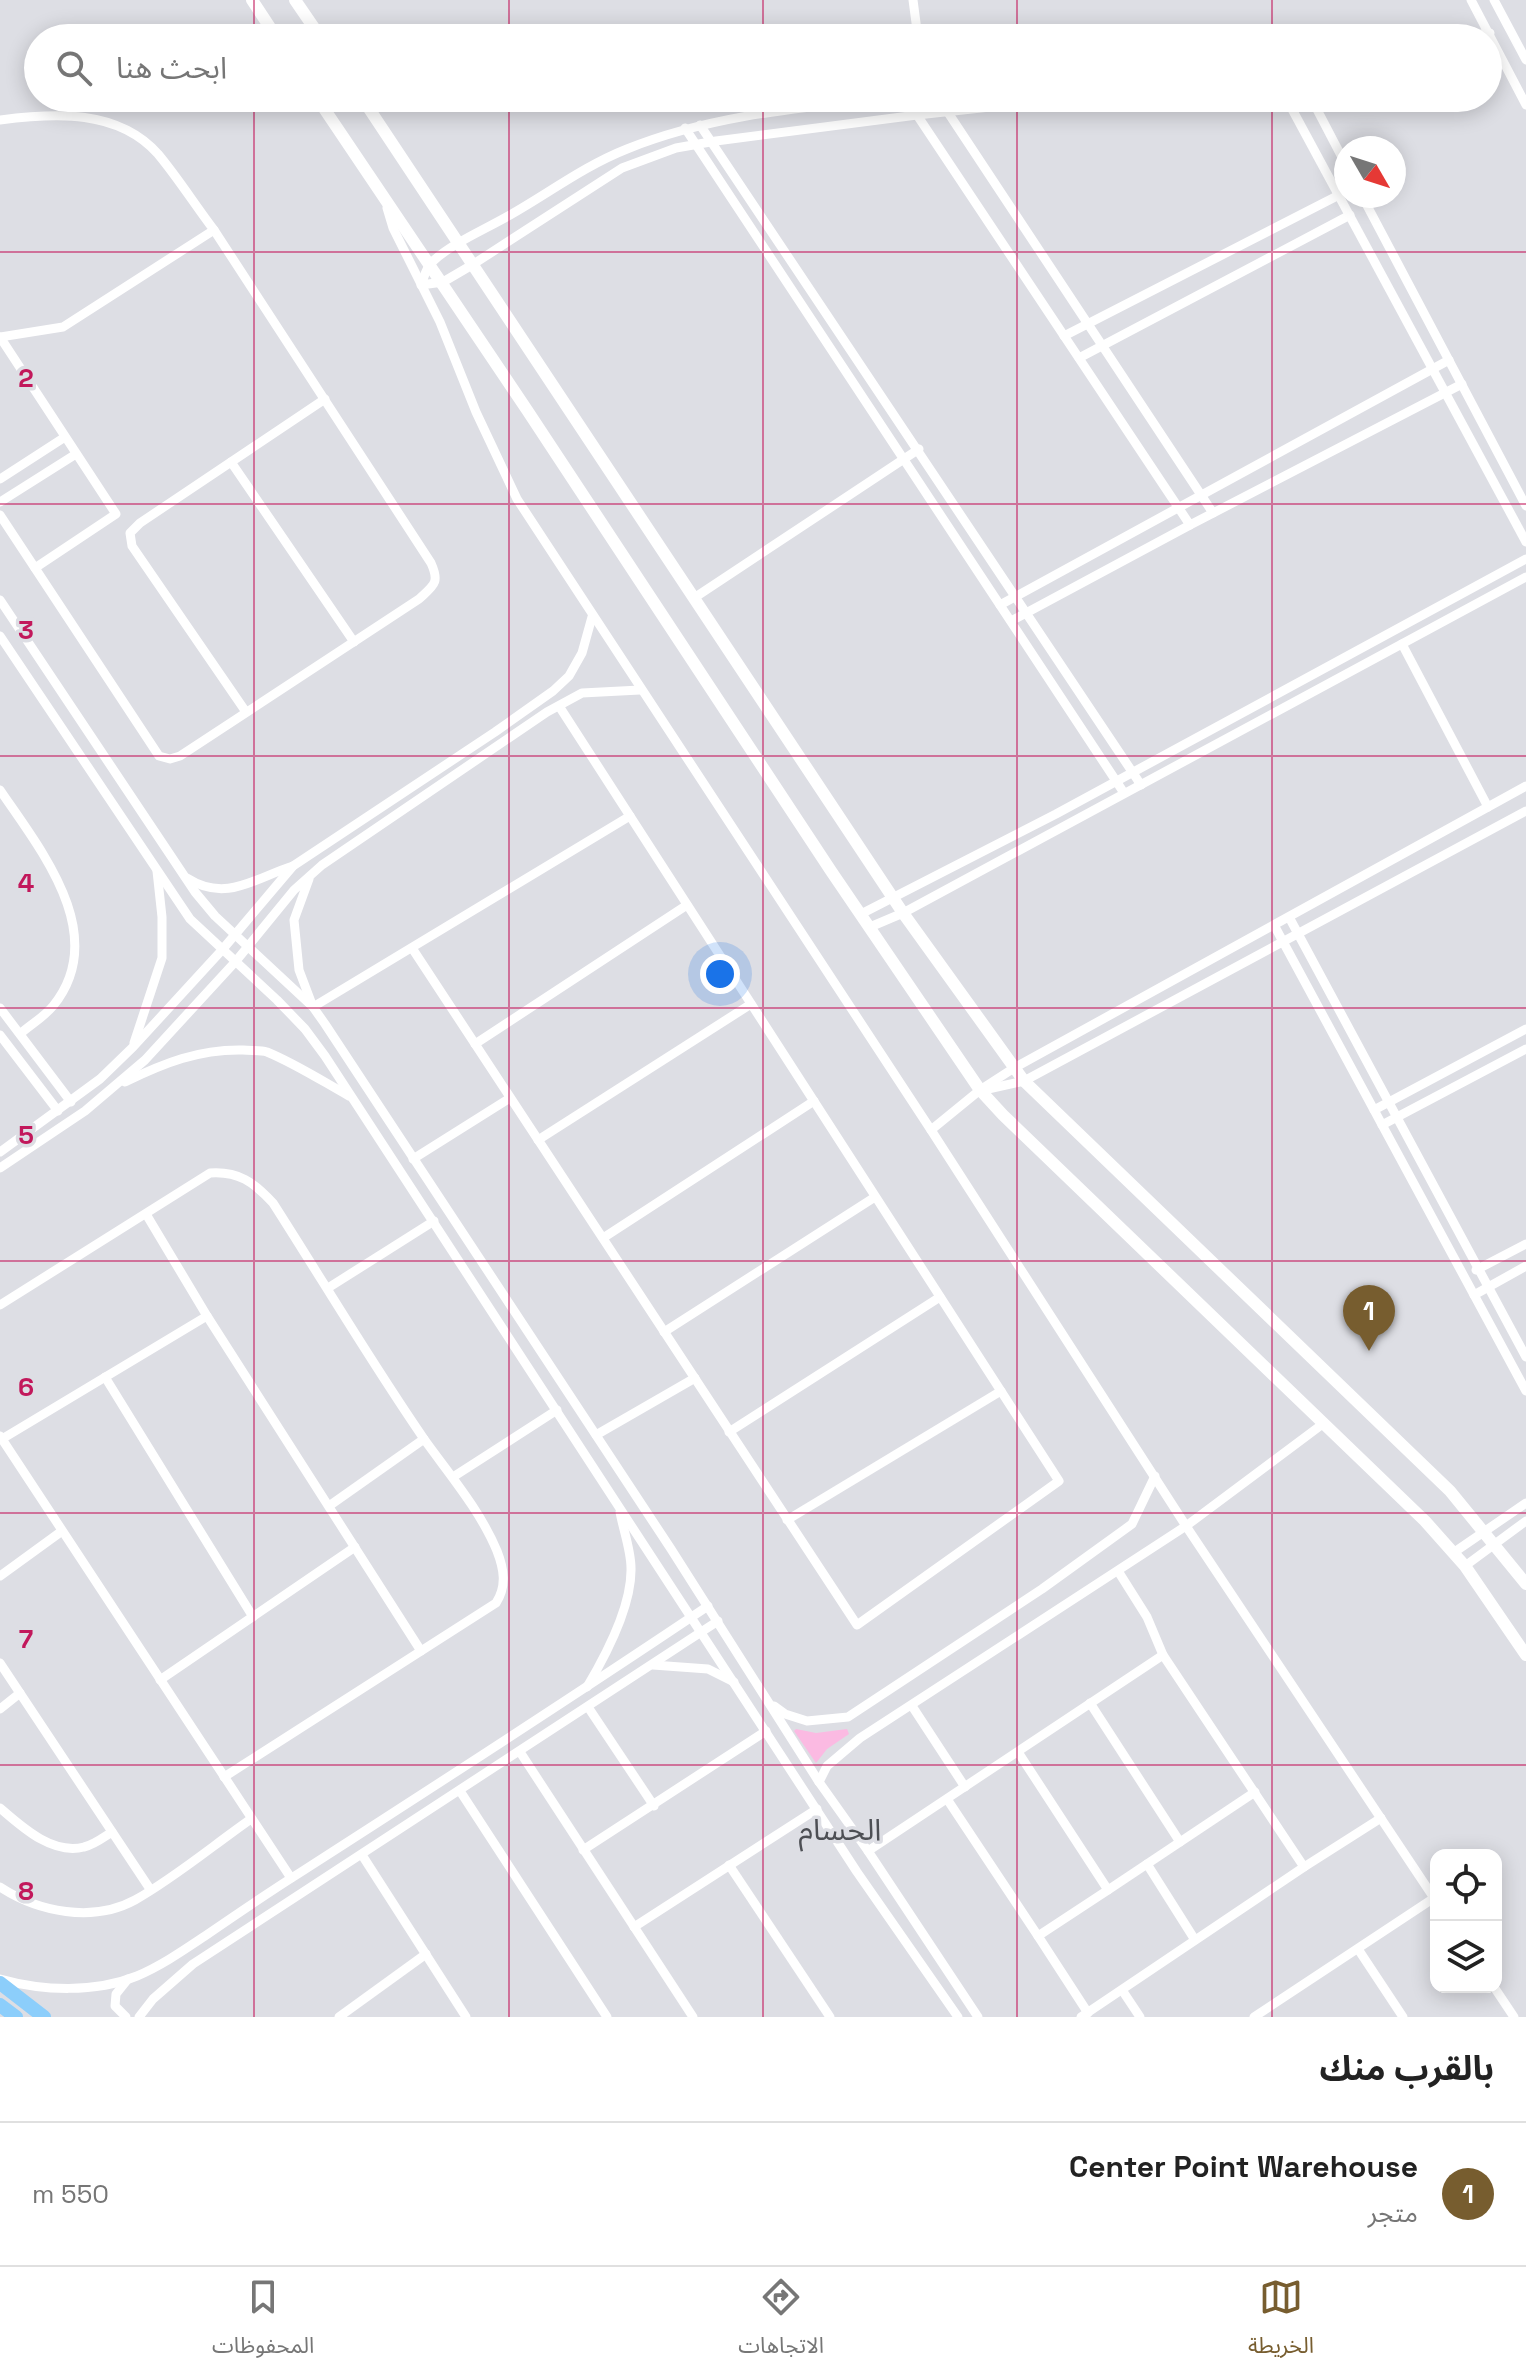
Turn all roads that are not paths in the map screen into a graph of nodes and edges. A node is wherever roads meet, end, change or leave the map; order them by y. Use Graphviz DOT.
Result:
graph roads {
  1 [pos="252,0"];
  2 [pos="295,0"];
  3 [pos="913,0"];
  4 [pos="1471,0"];
  5 [pos="1494,0"];
  6 [pos="268,24"];
  7 [pos="311,24"];
  8 [pos="916,24"];
  9 [pos="1485,24"];
  10 [pos="1502,59"];
  11 [pos="1526,60"];
  12 [pos="1526,105"];
  13 [pos="326,112"];
  14 [pos="371,112"];
  15 [pos="773,112"];
  16 [pos="918,112"];
  17 [pos="940,112"];
  18 [pos="948,112"];
  19 [pos="1294,112"];
  20 [pos="1318,112"];
  21 [pos="917,115"];
  22 [pos="0,120"];
  23 [pos="700,125"];
  24 [pos="685,128"];
  25 [pos="713,141"];
  26 [pos="1334,142"];
  27 [pos="694,144"];
  28 [pos="1334,186"];
  29 [pos="1334,198"];
  30 [pos="385,201"];
  31 [pos="1346,208"];
  32 [pos="1368,208"];
  33 [pos="1350,215"];
  34 [pos="214,230"];
  35 [pos="459,244"];
  36 [pos="430,264"];
  37 [pos="472,265"];
  38 [pos="443,282"];
  39 [pos="421,285"];
  40 [pos="1088,324"];
  41 [pos="1064,336"];
  42 [pos="0,337"];
  43 [pos="1102,345"];
  44 [pos="1079,358"];
  45 [pos="1449,360"];
  46 [pos="1433,369"];
  47 [pos="1462,384"];
  48 [pos="1445,393"];
  49 [pos="325,399"];
  50 [pos="65,437"];
  51 [pos="919,449"];
  52 [pos="76,454"];
  53 [pos="902,460"];
  54 [pos="231,462"];
  55 [pos="0,479"];
  56 [pos="1201,495"];
  57 [pos="0,502"];
  58 [pos="1526,506"];
  59 [pos="1178,508"];
  60 [pos="1213,513"];
  61 [pos="0,515"];
  62 [pos="1190,525"];
  63 [pos="1526,542"];
  64 [pos="1526,559"];
  65 [pos="35,568"];
  66 [pos="1526,577"];
  67 [pos="1016,596"];
  68 [pos="694,598"];
  69 [pos="0,600"];
  70 [pos="1000,605"];
  71 [pos="1027,613"];
  72 [pos="592,617"];
  73 [pos="1011,621"];
  74 [pos="0,636"];
  75 [pos="354,642"];
  76 [pos="1402,644"];
  77 [pos="640,690"];
  78 [pos="559,706"];
  79 [pos="246,712"];
  80 [pos="1133,772"];
  81 [pos="1116,781"];
  82 [pos="1141,785"];
  83 [pos="1526,786"];
  84 [pos="0,790"];
  85 [pos="1124,793"];
  86 [pos="1488,807"];
  87 [pos="1526,811"];
  88 [pos="630,816"];
  89 [pos="293,866"];
  90 [pos="156,868"];
  91 [pos="310,875"];
  92 [pos="184,876"];
  93 [pos="893,897"];
  94 [pos="687,905"];
  95 [pos="903,913"];
  96 [pos="861,914"];
  97 [pos="1289,917"];
  98 [pos="1274,925"];
  99 [pos="870,927"];
  100 [pos="235,934"];
  101 [pos="1298,934"];
  102 [pos="1283,942"];
  103 [pos="249,946"];
  104 [pos="412,948"];
  105 [pos="222,950"];
  106 [pos="236,961"];
  107 [pos="751,1004"];
  108 [pos="313,1007"];
  109 [pos="0,1008"];
  110 [pos="1526,1029"];
  111 [pos="20,1034"];
  112 [pos="0,1035"];
  113 [pos="475,1044"];
  114 [pos="133,1047"];
  115 [pos="1526,1049"];
  116 [pos="1014,1068"];
  117 [pos="1024,1081"];
  118 [pos="115,1087"];
  119 [pos="980,1090"];
  120 [pos="351,1097"];
  121 [pos="510,1098"];
  122 [pos="814,1101"];
  123 [pos="71,1102"];
  124 [pos="1388,1102"];
  125 [pos="1374,1110"];
  126 [pos="58,1111"];
  127 [pos="1396,1117"];
  128 [pos="1382,1125"];
  129 [pos="931,1130"];
  130 [pos="538,1140"];
  131 [pos="0,1152"];
  132 [pos="413,1159"];
  133 [pos="0,1168"];
  134 [pos="875,1197"];
  135 [pos="146,1214"];
  136 [pos="434,1221"];
  137 [pos="603,1238"];
  138 [pos="1526,1244"];
  139 [pos="1526,1266"];
  140 [pos="1478,1269"];
  141 [pos="1464,1276"];
  142 [pos="1488,1287"];
  143 [pos="328,1288"];
  144 [pos="1474,1295"];
  145 [pos="940,1297"];
  146 [pos="0,1305"];
  147 [pos="207,1316"];
  148 [pos="664,1332"];
  149 [pos="1526,1357"];
  150 [pos="105,1377"];
  151 [pos="695,1378"];
  152 [pos="1001,1391"];
  153 [pos="1526,1391"];
  154 [pos="557,1410"];
  155 [pos="1324,1423"];
  156 [pos="729,1432"];
  157 [pos="596,1435"];
  158 [pos="1,1438"];
  159 [pos="424,1439"];
  160 [pos="1155,1476"];
  161 [pos="453,1477"];
  162 [pos="618,1503"];
  163 [pos="1526,1503"];
  164 [pos="329,1506"];
  165 [pos="787,1520"];
  166 [pos="1526,1521"];
  167 [pos="1186,1526"];
  168 [pos="1483,1530"];
  169 [pos="62,1531"];
  170 [pos="1494,1544"];
  171 [pos="355,1547"];
  172 [pos="1453,1553"];
  173 [pos="1465,1566"];
  174 [pos="1118,1571"];
  175 [pos="0,1576"];
  176 [pos="1526,1584"];
  177 [pos="708,1606"];
  178 [pos="253,1617"];
  179 [pos="691,1617"];
  180 [pos="718,1621"];
  181 [pos="702,1630"];
  182 [pos="421,1651"];
  183 [pos="1163,1655"];
  184 [pos="1526,1655"];
  185 [pos="0,1663"];
  186 [pos="653,1665"];
  187 [pos="160,1680"];
  188 [pos="734,1682"];
  189 [pos="585,1690"];
  190 [pos="20,1693"];
  191 [pos="768,1702"];
  192 [pos="1090,1703"];
  193 [pos="912,1706"];
  194 [pos="588,1707"];
  195 [pos="0,1709"];
  196 [pos="766,1731"];
  197 [pos="520,1752"];
  198 [pos="1018,1752"];
  199 [pos="224,1777"];
  200 [pos="819,1782"];
  201 [pos="965,1787"];
  202 [pos="460,1791"];
  203 [pos="1255,1792"];
  204 [pos="947,1799"];
  205 [pos="654,1806"];
  206 [pos="0,1808"];
  207 [pos="817,1809"];
  208 [pos="1381,1818"];
  209 [pos="251,1819"];
  210 [pos="112,1832"];
  211 [pos="1180,1842"];
  212 [pos="583,1850"];
  213 [pos="868,1851"];
  214 [pos="362,1855"];
  215 [pos="1147,1864"];
  216 [pos="729,1865"];
  217 [pos="1304,1867"];
  218 [pos="291,1878"];
  219 [pos="0,1887"];
  220 [pos="150,1889"];
  221 [pos="1108,1890"];
  222 [pos="1430,1892"];
  223 [pos="1430,1902"];
  224 [pos="634,1927"];
  225 [pos="1038,1936"];
  226 [pos="1195,1940"];
  227 [pos="1358,1949"];
  228 [pos="426,1954"];
  229 [pos="128,1979"];
  230 [pos="0,1981"];
  231 [pos="1122,1990"];
  232 [pos="1498,1993"];
  233 [pos="0,2005"];
  234 [pos="1084,2015"];
  235 [pos="16,2017"];
  236 [pos="44,2017"];
  237 [pos="126,2017"];
  238 [pos="139,2017"];
  239 [pos="339,2017"];
  240 [pos="466,2017"];
  241 [pos="607,2017"];
  242 [pos="693,2017"];
  243 [pos="830,2017"];
  244 [pos="958,2017"];
  245 [pos="978,2017"];
  246 [pos="1140,2017"];
  247 [pos="1254,2017"];
  248 [pos="1403,2017"];
  249 [pos="1514,2017"];
  1 -- 6 [label="main road"];
  2 -- 7 [label="main road"];
  3 -- 8 [label="street"];
  4 -- 9 [label="street"];
  5 -- 11 [label="street"];
  10 -- 12 [label="street"];
  13 -- 30 [label="main road"];
  14 -- 35 [label="main road"];
  15 -- 23 [label="street"];
  16 -- 21 [label="street"];
  17 -- 21 [label="street"];
  18 -- 40 [label="street"];
  19 -- 28 [label="street"];
  20 -- 26 [label="street"];
  21 -- 25 [label="street"];
  21 -- 41 [label="street"];
  22 -- 34 [label="street"];
  23 -- 24 [label="street"];
  23 -- 25 [label="street"];
  24 -- 27 [label="street"];
  24 -- 35 [label="street"];
  25 -- 27 [label="street"];
  25 -- 51 [label="street"];
  27 -- 37 [label="street"];
  27 -- 53 [label="street"];
  29 -- 40 [label="street"];
  30 -- 36 [label="main road"];
  30 -- 39 [label="street"];
  31 -- 33 [label="street"];
  32 -- 45 [label="street"];
  33 -- 43 [label="street"];
  33 -- 46 [label="street"];
  34 -- 42 [label="street"];
  34 -- 49 [label="street"];
  35 -- 36 [label="street"];
  35 -- 37 [label="main road"];
  36 -- 38 [label="main road"];
  36 -- 39 [label="street"];
  37 -- 38 [label="street"];
  37 -- 68 [label="main road"];
  38 -- 39 [label="street"];
  38 -- 96 [label="main road"];
  39 -- 72 [label="street"];
  40 -- 41 [label="street"];
  40 -- 43 [label="street"];
  41 -- 44 [label="street"];
  42 -- 50 [label="street"];
  43 -- 44 [label="street"];
  43 -- 56 [label="street"];
  44 -- 59 [label="street"];
  45 -- 46 [label="street"];
  45 -- 47 [label="street"];
  46 -- 48 [label="street"];
  46 -- 56 [label="street"];
  47 -- 48 [label="street"];
  47 -- 58 [label="street"];
  48 -- 60 [label="street"];
  48 -- 63 [label="street"];
  49 -- 54 [label="street"];
  49 -- 75 [label="street"];
  50 -- 52 [label="street"];
  50 -- 55 [label="street"];
  51 -- 53 [label="street"];
  51 -- 67 [label="street"];
  52 -- 57 [label="street"];
  52 -- 65 [label="street"];
  53 -- 68 [label="street"];
  53 -- 70 [label="street"];
  54 -- 75 [label="street"];
  54 -- 79 [label="street"];
  56 -- 59 [label="street"];
  56 -- 60 [label="street"];
  59 -- 62 [label="street"];
  59 -- 67 [label="street"];
  60 -- 62 [label="street"];
  61 -- 65 [label="street"];
  62 -- 71 [label="street"];
  64 -- 80 [label="street"];
  65 -- 79 [label="street"];
  66 -- 76 [label="street"];
  67 -- 70 [label="street"];
  67 -- 71 [label="street"];
  68 -- 93 [label="main road"];
  69 -- 92 [label="street"];
  70 -- 73 [label="street"];
  71 -- 73 [label="street"];
  71 -- 80 [label="street"];
  72 -- 77 [label="street"];
  72 -- 89 [label="street"];
  73 -- 81 [label="street"];
  74 -- 90 [label="street"];
  75 -- 79 [label="street"];
  76 -- 82 [label="street"];
  76 -- 86 [label="street"];
  77 -- 78 [label="street"];
  77 -- 129 [label="street"];
  78 -- 88 [label="street"];
  78 -- 91 [label="street"];
  80 -- 81 [label="street"];
  80 -- 82 [label="street"];
  81 -- 85 [label="street"];
  81 -- 93 [label="street"];
  82 -- 85 [label="street"];
  83 -- 86 [label="street"];
  84 -- 111 [label="street"];
  85 -- 95 [label="street"];
  86 -- 97 [label="street"];
  87 -- 101 [label="street"];
  88 -- 94 [label="street"];
  88 -- 104 [label="street"];
  89 -- 92 [label="street"];
  89 -- 100 [label="street"];
  90 -- 105 [label="street"];
  90 -- 114 [label="street"];
  91 -- 103 [label="street"];
  91 -- 108 [label="street"];
  92 -- 100 [label="street"];
  93 -- 95 [label="main road"];
  93 -- 96 [label="street"];
  94 -- 107 [label="street"];
  94 -- 113 [label="street"];
  95 -- 99 [label="street"];
  95 -- 116 [label="main road"];
  96 -- 99 [label="main road"];
  97 -- 98 [label="street"];
  97 -- 101 [label="street"];
  98 -- 102 [label="street"];
  98 -- 116 [label="street"];
  99 -- 119 [label="main road"];
  100 -- 103 [label="street"];
  100 -- 105 [label="street"];
  101 -- 102 [label="street"];
  101 -- 124 [label="street"];
  102 -- 117 [label="street"];
  102 -- 125 [label="street"];
  103 -- 106 [label="street"];
  103 -- 108 [label="street"];
  104 -- 108 [label="street"];
  104 -- 113 [label="street"];
  105 -- 106 [label="street"];
  105 -- 114 [label="street"];
  106 -- 118 [label="street"];
  106 -- 120 [label="street"];
  107 -- 122 [label="street"];
  107 -- 130 [label="street"];
  108 -- 132 [label="street"];
  109 -- 111 [label="street"];
  110 -- 124 [label="street"];
  111 -- 123 [label="street"];
  112 -- 126 [label="street"];
  113 -- 121 [label="street"];
  114 -- 123 [label="street"];
  115 -- 127 [label="street"];
  116 -- 117 [label="main road"];
  116 -- 119 [label="street"];
  117 -- 119 [label="street"];
  117 -- 168 [label="main road"];
  118 -- 120 [label="street"];
  118 -- 133 [label="street"];
  119 -- 129 [label="street"];
  119 -- 155 [label="main road"];
  120 -- 136 [label="street"];
  121 -- 130 [label="street"];
  121 -- 132 [label="street"];
  122 -- 134 [label="street"];
  122 -- 137 [label="street"];
  123 -- 126 [label="street"];
  124 -- 125 [label="street"];
  124 -- 127 [label="street"];
  125 -- 128 [label="street"];
  126 -- 131 [label="street"];
  127 -- 128 [label="street"];
  127 -- 140 [label="street"];
  128 -- 141 [label="street"];
  129 -- 160 [label="street"];
  130 -- 137 [label="street"];
  132 -- 157 [label="street"];
  134 -- 145 [label="street"];
  134 -- 148 [label="street"];
  135 -- 143 [label="street"];
  135 -- 146 [label="street"];
  135 -- 147 [label="street"];
  136 -- 143 [label="street"];
  136 -- 154 [label="street"];
  137 -- 148 [label="street"];
  138 -- 140 [label="street"];
  139 -- 142 [label="street"];
  140 -- 141 [label="street"];
  140 -- 142 [label="street"];
  141 -- 144 [label="street"];
  142 -- 144 [label="street"];
  142 -- 149 [label="street"];
  143 -- 159 [label="street"];
  144 -- 153 [label="street"];
  145 -- 152 [label="street"];
  145 -- 156 [label="street"];
  147 -- 150 [label="street"];
  147 -- 164 [label="street"];
  148 -- 151 [label="street"];
  150 -- 158 [label="street"];
  150 -- 178 [label="street"];
  151 -- 156 [label="street"];
  151 -- 157 [label="street"];
  152 -- 165 [label="street"];
  152 -- 165 [label="street"];
  154 -- 161 [label="street"];
  154 -- 162 [label="street"];
  155 -- 167 [label="street"];
  155 -- 172 [label="main road"];
  156 -- 165 [label="street"];
  157 -- 177 [label="street"];
  158 -- 169 [label="street"];
  159 -- 161 [label="street"];
  159 -- 164 [label="street"];
  160 -- 167 [label="street"];
  160 -- 191 [label="street"];
  161 -- 182 [label="street"];
  162 -- 179 [label="street"];
  162 -- 189 [label="street"];
  163 -- 168 [label="street"];
  164 -- 171 [label="street"];
  166 -- 170 [label="street"];
  167 -- 174 [label="street"];
  167 -- 208 [label="street"];
  168 -- 170 [label="main road"];
  168 -- 172 [label="street"];
  169 -- 175 [label="street"];
  169 -- 187 [label="street"];
  170 -- 173 [label="street"];
  170 -- 176 [label="main road"];
  171 -- 178 [label="street"];
  171 -- 182 [label="street"];
  172 -- 173 [label="main road"];
  173 -- 184 [label="main road"];
  174 -- 183 [label="street"];
  174 -- 193 [label="street"];
  177 -- 179 [label="street"];
  177 -- 180 [label="street"];
  178 -- 187 [label="street"];
  179 -- 181 [label="street"];
  179 -- 189 [label="street"];
  180 -- 181 [label="street"];
  180 -- 191 [label="street"];
  181 -- 186 [label="street"];
  181 -- 188 [label="street"];
  182 -- 199 [label="street"];
  183 -- 192 [label="street"];
  183 -- 203 [label="street"];
  185 -- 190 [label="street"];
  186 -- 188 [label="street"];
  186 -- 194 [label="street"];
  187 -- 199 [label="street"];
  188 -- 196 [label="street"];
  189 -- 218 [label="street"];
  190 -- 195 [label="street"];
  190 -- 210 [label="street"];
  191 -- 200 [label="street"];
  192 -- 198 [label="street"];
  192 -- 211 [label="street"];
  193 -- 200 [label="street"];
  193 -- 201 [label="street"];
  194 -- 197 [label="street"];
  194 -- 205 [label="street"];
  196 -- 205 [label="street"];
  196 -- 207 [label="street"];
  197 -- 202 [label="street"];
  197 -- 212 [label="street"];
  198 -- 201 [label="street"];
  198 -- 221 [label="street"];
  199 -- 209 [label="street"];
  200 -- 213 [label="street"];
  201 -- 204 [label="street"];
  202 -- 214 [label="street"];
  202 -- 241 [label="street"];
  203 -- 211 [label="street"];
  203 -- 217 [label="street"];
  204 -- 213 [label="street"];
  204 -- 225 [label="street"];
  205 -- 212 [label="street"];
  206 -- 210 [label="street"];
  207 -- 216 [label="street"];
  207 -- 244 [label="street"];
  208 -- 217 [label="street"];
  208 -- 222 [label="street"];
  209 -- 218 [label="street"];
  209 -- 220 [label="street"];
  210 -- 220 [label="street"];
  211 -- 215 [label="street"];
  212 -- 224 [label="street"];
  213 -- 245 [label="street"];
  214 -- 228 [label="street"];
  214 -- 238 [label="street"];
  215 -- 221 [label="street"];
  215 -- 226 [label="street"];
  216 -- 224 [label="street"];
  216 -- 243 [label="street"];
  217 -- 226 [label="street"];
  218 -- 229 [label="street"];
  219 -- 220 [label="street"];
  221 -- 225 [label="street"];
  223 -- 227 [label="street"];
  224 -- 242 [label="street"];
  225 -- 234 [label="street"];
  226 -- 231 [label="street"];
  227 -- 247 [label="street"];
  227 -- 248 [label="street"];
  228 -- 239 [label="street"];
  228 -- 240 [label="street"];
  229 -- 230 [label="street"];
  229 -- 237 [label="street"];
  230 -- 236 [label="main road"];
  231 -- 234 [label="street"];
  231 -- 246 [label="street"];
  232 -- 249 [label="street"];
  233 -- 235 [label="main road"];
}
